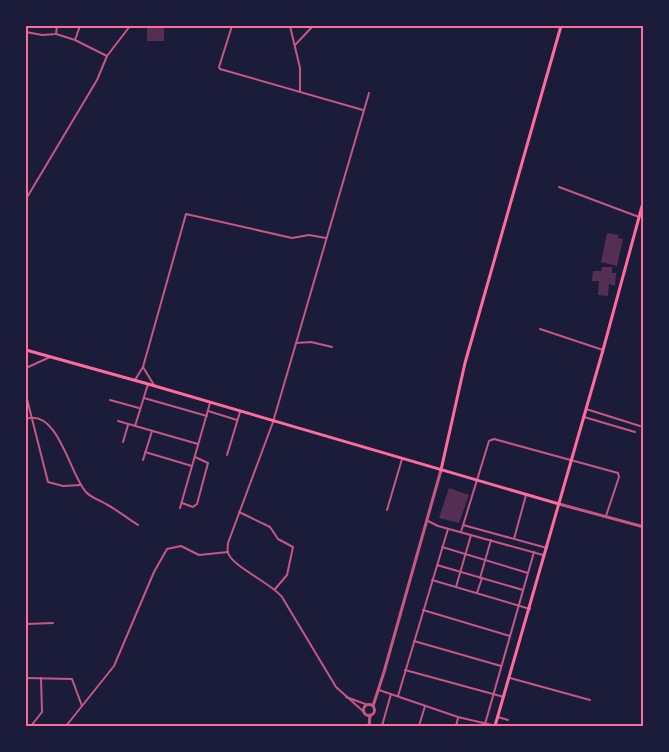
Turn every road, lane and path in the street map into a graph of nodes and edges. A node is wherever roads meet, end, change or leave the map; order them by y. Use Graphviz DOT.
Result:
graph roads {
  1 [pos="57,26"];
  2 [pos="80,26"];
  3 [pos="130,26"];
  4 [pos="232,26"];
  5 [pos="290,26"];
  6 [pos="313,26"];
  7 [pos="561,26"];
  8 [pos="26,32"];
  9 [pos="56,34"];
  10 [pos="75,40"];
  11 [pos="295,45"];
  12 [pos="107,56"];
  13 [pos="300,92"];
  14 [pos="369,93"];
  15 [pos="364,110"];
  16 [pos="559,187"];
  17 [pos="26,199"];
  18 [pos="644,199"];
  19 [pos="639,217"];
  20 [pos="326,238"];
  21 [pos="540,330"];
  22 [pos="296,343"];
  23 [pos="332,347"];
  24 [pos="26,350"];
  25 [pos="603,350"];
  26 [pos="50,357"];
  27 [pos="143,367"];
  28 [pos="26,368"];
  29 [pos="135,380"];
  30 [pos="148,384"];
  31 [pos="154,386"];
  32 [pos="26,396"];
  33 [pos="144,398"];
  34 [pos="110,399"];
  35 [pos="210,403"];
  36 [pos="141,409"];
  37 [pos="586,409"];
  38 [pos="208,411"];
  39 [pos="240,411"];
  40 [pos="207,416"];
  41 [pos="32,417"];
  42 [pos="584,417"];
  43 [pos="26,419"];
  44 [pos="237,420"];
  45 [pos="118,421"];
  46 [pos="273,422"];
  47 [pos="128,424"];
  48 [pos="135,426"];
  49 [pos="640,426"];
  50 [pos="152,431"];
  51 [pos="635,432"];
  52 [pos="123,442"];
  53 [pos="198,444"];
  54 [pos="146,452"];
  55 [pos="227,455"];
  56 [pos="195,457"];
  57 [pos="212,457"];
  58 [pos="402,459"];
  59 [pos="143,460"];
  60 [pos="572,460"];
  61 [pos="208,462"];
  62 [pos="192,466"];
  63 [pos="441,470"];
  64 [pos="478,480"];
  65 [pos="82,485"];
  66 [pos="526,495"];
  67 [pos="182,503"];
  68 [pos="559,504"];
  69 [pos="180,507"];
  70 [pos="387,510"];
  71 [pos="239,512"];
  72 [pos="606,516"];
  73 [pos="428,521"];
  74 [pos="138,525"];
  75 [pos="463,525"];
  76 [pos="644,527"];
  77 [pos="448,529"];
  78 [pos="461,532"];
  79 [pos="471,535"];
  80 [pos="514,539"];
  81 [pos="491,540"];
  82 [pos="442,548"];
  83 [pos="547,548"];
  84 [pos="228,552"];
  85 [pos="534,552"];
  86 [pos="465,554"];
  87 [pos="545,555"];
  88 [pos="485,560"];
  89 [pos="437,565"];
  90 [pos="460,572"];
  91 [pos="528,573"];
  92 [pos="26,576"];
  93 [pos="481,578"];
  94 [pos="432,580"];
  95 [pos="33,587"];
  96 [pos="456,587"];
  97 [pos="26,588"];
  98 [pos="275,589"];
  99 [pos="523,590"];
  100 [pos="476,594"];
  101 [pos="519,605"];
  102 [pos="530,609"];
  103 [pos="423,610"];
  104 [pos="53,623"];
  105 [pos="26,624"];
  106 [pos="510,636"];
  107 [pos="414,640"];
  108 [pos="501,666"];
  109 [pos="405,670"];
  110 [pos="26,678"];
  111 [pos="41,678"];
  112 [pos="510,678"];
  113 [pos="379,690"];
  114 [pos="391,693"];
  115 [pos="493,694"];
  116 [pos="343,696"];
  117 [pos="398,696"];
  118 [pos="504,697"];
  119 [pos="590,700"];
  120 [pos="370,705"];
  121 [pos="425,705"];
  122 [pos="82,706"];
  123 [pos="364,712"];
  124 [pos="370,715"];
  125 [pos="458,717"];
  126 [pos="498,717"];
  127 [pos="508,720"];
  128 [pos="487,725"];
  129 [pos="31,726"];
  130 [pos="66,726"];
  131 [pos="369,726"];
  132 [pos="382,726"];
  133 [pos="419,726"];
  134 [pos="456,726"];
  135 [pos="496,726"];
  1 -- 9 [label="street"];
  2 -- 10 [label="street"];
  3 -- 12 [label="street"];
  4 -- 13 [label="street"];
  5 -- 11 [label="street"];
  6 -- 11 [label="street"];
  7 -- 63 [label="main road"];
  8 -- 9 [label="street"];
  9 -- 10 [label="street"];
  10 -- 12 [label="street"];
  11 -- 13 [label="street"];
  12 -- 17 [label="street"];
  13 -- 15 [label="street"];
  14 -- 15 [label="street"];
  15 -- 20 [label="street"];
  16 -- 19 [label="street"];
  18 -- 19 [label="main road"];
  19 -- 25 [label="main road"];
  20 -- 22 [label="street"];
  20 -- 27 [label="street"];
  21 -- 25 [label="street"];
  22 -- 23 [label="street"];
  22 -- 46 [label="street"];
  24 -- 26 [label="main road"];
  25 -- 37 [label="main road"];
  26 -- 28 [label="street"];
  26 -- 29 [label="main road"];
  27 -- 29 [label="street"];
  27 -- 31 [label="street"];
  29 -- 30 [label="main road"];
  30 -- 31 [label="main road"];
  30 -- 33 [label="street"];
  31 -- 35 [label="main road"];
  32 -- 41 [label="street"];
  33 -- 36 [label="street"];
  33 -- 40 [label="street"];
  34 -- 36 [label="street"];
  35 -- 38 [label="street"];
  35 -- 39 [label="main road"];
  36 -- 48 [label="street"];
  37 -- 42 [label="main road"];
  37 -- 49 [label="street"];
  38 -- 40 [label="street"];
  38 -- 44 [label="street"];
  39 -- 44 [label="street"];
  39 -- 46 [label="main road"];
  40 -- 53 [label="street"];
  41 -- 43 [label="street"];
  41 -- 65 [label="street"];
  41 -- 65 [label="street"];
  42 -- 51 [label="street"];
  42 -- 60 [label="main road"];
  44 -- 55 [label="street"];
  45 -- 47 [label="street"];
  46 -- 58 [label="main road"];
  46 -- 71 [label="street"];
  47 -- 48 [label="street"];
  47 -- 52 [label="street"];
  48 -- 50 [label="street"];
  50 -- 53 [label="street"];
  50 -- 54 [label="street"];
  53 -- 56 [label="street"];
  54 -- 59 [label="street"];
  54 -- 62 [label="street"];
  56 -- 61 [label="street"];
  56 -- 62 [label="street"];
  57 -- 61 [label="street"];
  58 -- 63 [label="main road"];
  58 -- 70 [label="street"];
  60 -- 64 [label="street"];
  60 -- 68 [label="main road"];
  60 -- 72 [label="street"];
  61 -- 67 [label="street"];
  62 -- 67 [label="street"];
  63 -- 64 [label="main road"];
  63 -- 73 [label="street"];
  64 -- 66 [label="main road"];
  64 -- 75 [label="street"];
  65 -- 74 [label="street"];
  66 -- 68 [label="main road"];
  66 -- 80 [label="street"];
  67 -- 69 [label="street"];
  68 -- 72 [label="street"];
  68 -- 83 [label="main road"];
  71 -- 84 [label="street"];
  71 -- 98 [label="street"];
  72 -- 76 [label="street"];
  73 -- 77 [label="street"];
  73 -- 113 [label="street"];
  75 -- 78 [label="street"];
  75 -- 80 [label="street"];
  77 -- 78 [label="street"];
  77 -- 82 [label="street"];
  78 -- 79 [label="street"];
  79 -- 81 [label="street"];
  79 -- 86 [label="street"];
  80 -- 83 [label="street"];
  81 -- 85 [label="street"];
  81 -- 88 [label="street"];
  82 -- 86 [label="street"];
  82 -- 89 [label="street"];
  83 -- 87 [label="main road"];
  84 -- 98 [label="street"];
  84 -- 122 [label="street"];
  85 -- 87 [label="street"];
  85 -- 91 [label="street"];
  86 -- 88 [label="street"];
  86 -- 90 [label="street"];
  87 -- 102 [label="main road"];
  88 -- 91 [label="street"];
  88 -- 93 [label="street"];
  89 -- 90 [label="street"];
  89 -- 94 [label="street"];
  90 -- 93 [label="street"];
  90 -- 96 [label="street"];
  91 -- 99 [label="street"];
  92 -- 97 [label="street"];
  93 -- 99 [label="street"];
  93 -- 100 [label="street"];
  94 -- 96 [label="street"];
  94 -- 103 [label="street"];
  95 -- 97 [label="street"];
  96 -- 100 [label="street"];
  98 -- 116 [label="street"];
  99 -- 101 [label="street"];
  100 -- 101 [label="street"];
  101 -- 102 [label="street"];
  101 -- 106 [label="street"];
  102 -- 112 [label="main road"];
  103 -- 106 [label="street"];
  103 -- 107 [label="street"];
  104 -- 105 [label="street"];
  106 -- 108 [label="street"];
  107 -- 108 [label="street"];
  107 -- 109 [label="street"];
  108 -- 115 [label="street"];
  109 -- 115 [label="street"];
  109 -- 117 [label="street"];
  110 -- 111 [label="street"];
  111 -- 122 [label="street"];
  111 -- 129 [label="street"];
  112 -- 118 [label="main road"];
  112 -- 119 [label="street"];
  113 -- 114 [label="street"];
  113 -- 120 [label="street"];
  114 -- 117 [label="street"];
  114 -- 132 [label="street"];
  115 -- 118 [label="street"];
  115 -- 128 [label="street"];
  116 -- 120 [label="street"];
  116 -- 123 [label="street"];
  117 -- 121 [label="street"];
  118 -- 126 [label="main road"];
  120 -- 123 [label="street"];
  120 -- 124 [label="street"];
  121 -- 125 [label="street"];
  121 -- 133 [label="street"];
  122 -- 130 [label="street"];
  123 -- 124 [label="street"];
  124 -- 131 [label="street"];
  125 -- 128 [label="street"];
  125 -- 134 [label="street"];
  126 -- 127 [label="street"];
  126 -- 135 [label="main road"];
  128 -- 135 [label="street"];
}
